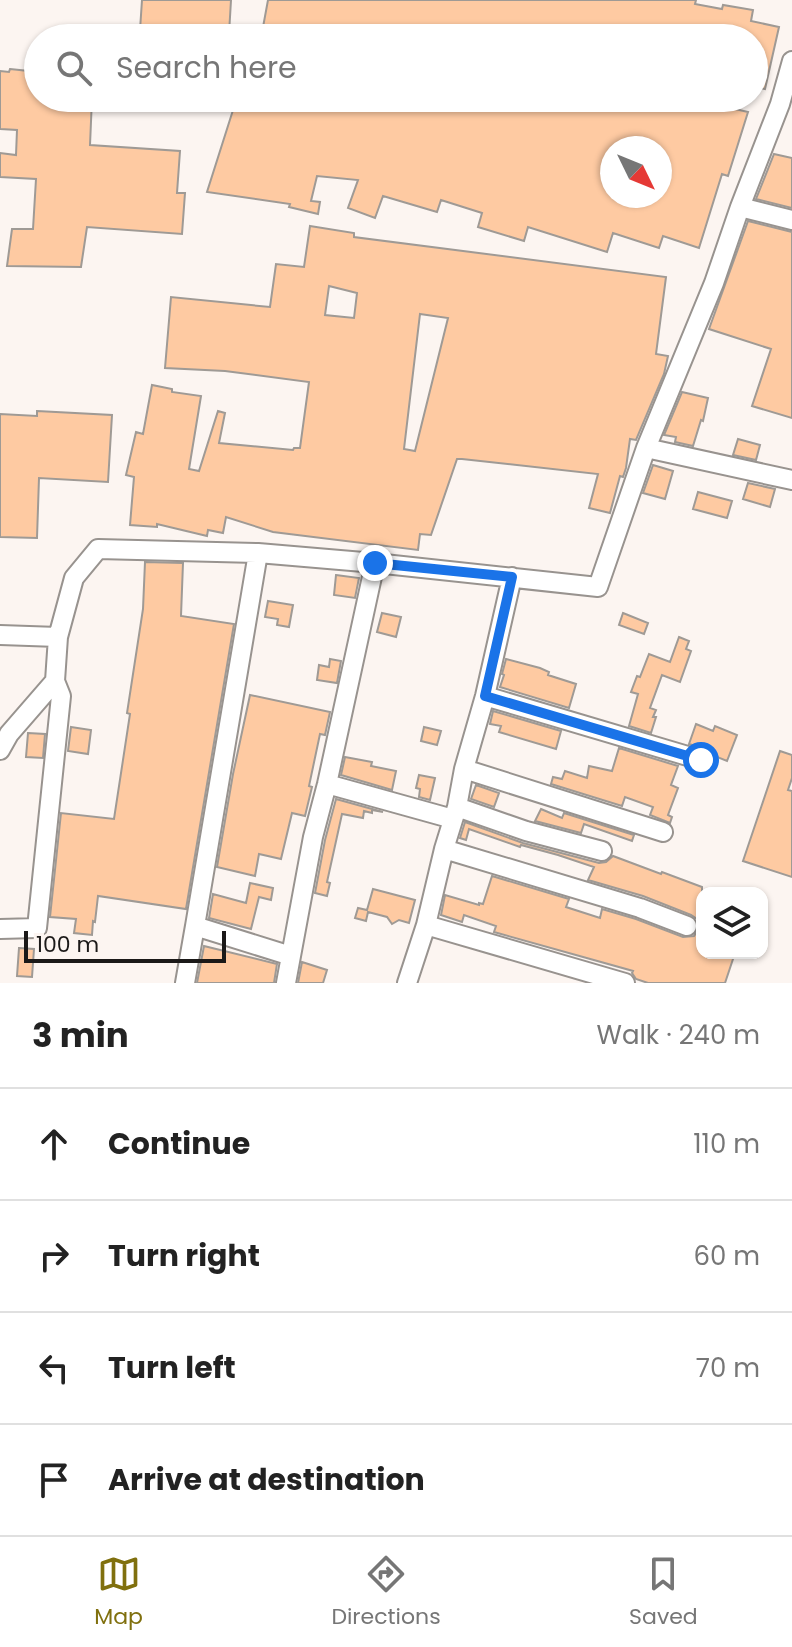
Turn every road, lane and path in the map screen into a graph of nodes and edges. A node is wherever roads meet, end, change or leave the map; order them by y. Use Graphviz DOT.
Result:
graph roads {
  1 [pos="792,61"];
  2 [pos="740,207"];
  3 [pos="792,220"];
  4 [pos="646,448"];
  5 [pos="792,480"];
  6 [pos="258,553"];
  7 [pos="375,563"];
  8 [pos="512,577"];
  9 [pos="0,635"];
  10 [pos="58,637"];
  11 [pos="55,681"];
  12 [pos="485,696"];
  13 [pos="3,739"];
  14 [pos="701,760"];
  15 [pos="464,769"];
  16 [pos="327,784"];
  17 [pos="455,813"];
  18 [pos="663,832"];
  19 [pos="444,849"];
  20 [pos="602,851"];
  21 [pos="426,925"];
  22 [pos="195,926"];
  23 [pos="687,926"];
  24 [pos="0,929"];
  25 [pos="291,956"];
  26 [pos="185,983"];
  27 [pos="286,983"];
  28 [pos="407,983"];
  29 [pos="625,983"];
  1 -- 2 [label="street"];
  2 -- 3 [label="street"];
  2 -- 4 [label="street"];
  4 -- 5 [label="street"];
  4 -- 8 [label="street"];
  6 -- 7 [label="street"];
  6 -- 10 [label="street"];
  6 -- 22 [label="street"];
  7 -- 8 [label="street"];
  7 -- 16 [label="street"];
  8 -- 12 [label="street"];
  9 -- 10 [label="street"];
  10 -- 11 [label="street"];
  11 -- 13 [label="street"];
  11 -- 24 [label="street"];
  12 -- 14 [label="street"];
  12 -- 15 [label="street"];
  15 -- 17 [label="street"];
  15 -- 18 [label="street"];
  16 -- 17 [label="street"];
  16 -- 25 [label="street"];
  17 -- 19 [label="street"];
  17 -- 20 [label="street"];
  19 -- 21 [label="street"];
  19 -- 23 [label="street"];
  21 -- 28 [label="street"];
  21 -- 29 [label="street"];
  22 -- 25 [label="street"];
  22 -- 26 [label="street"];
  25 -- 27 [label="street"];
}
